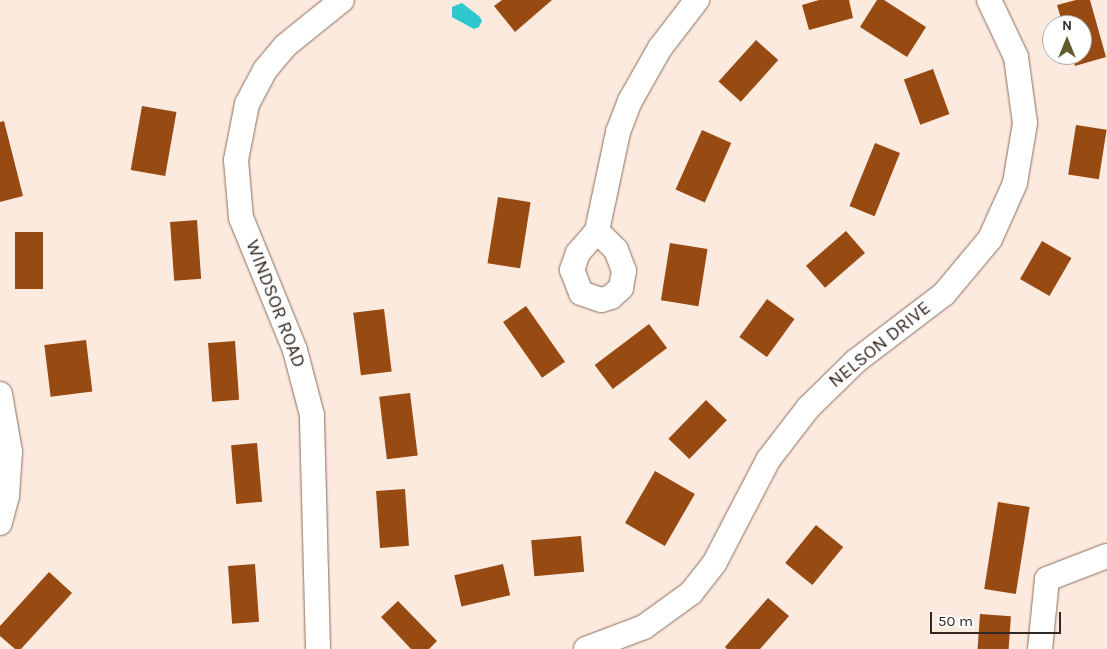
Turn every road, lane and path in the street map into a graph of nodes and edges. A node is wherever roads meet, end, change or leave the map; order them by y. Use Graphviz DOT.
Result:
graph roads {
  1 [pos="342,0"];
  2 [pos="697,0"];
  3 [pos="988,0"];
  4 [pos="597,231"];
  5 [pos="0,394"];
  6 [pos="0,523"];
  7 [pos="1107,556"];
  8 [pos="318,649"];
  9 [pos="586,649"];
  10 [pos="1040,649"];
  1 -- 8 [label="street, WINDSOR ROAD"];
  2 -- 4 [label="street"];
  3 -- 9 [label="street, NELSON DRIVE"];
  5 -- 6 [label="street"];
  7 -- 10 [label="street"];
}
